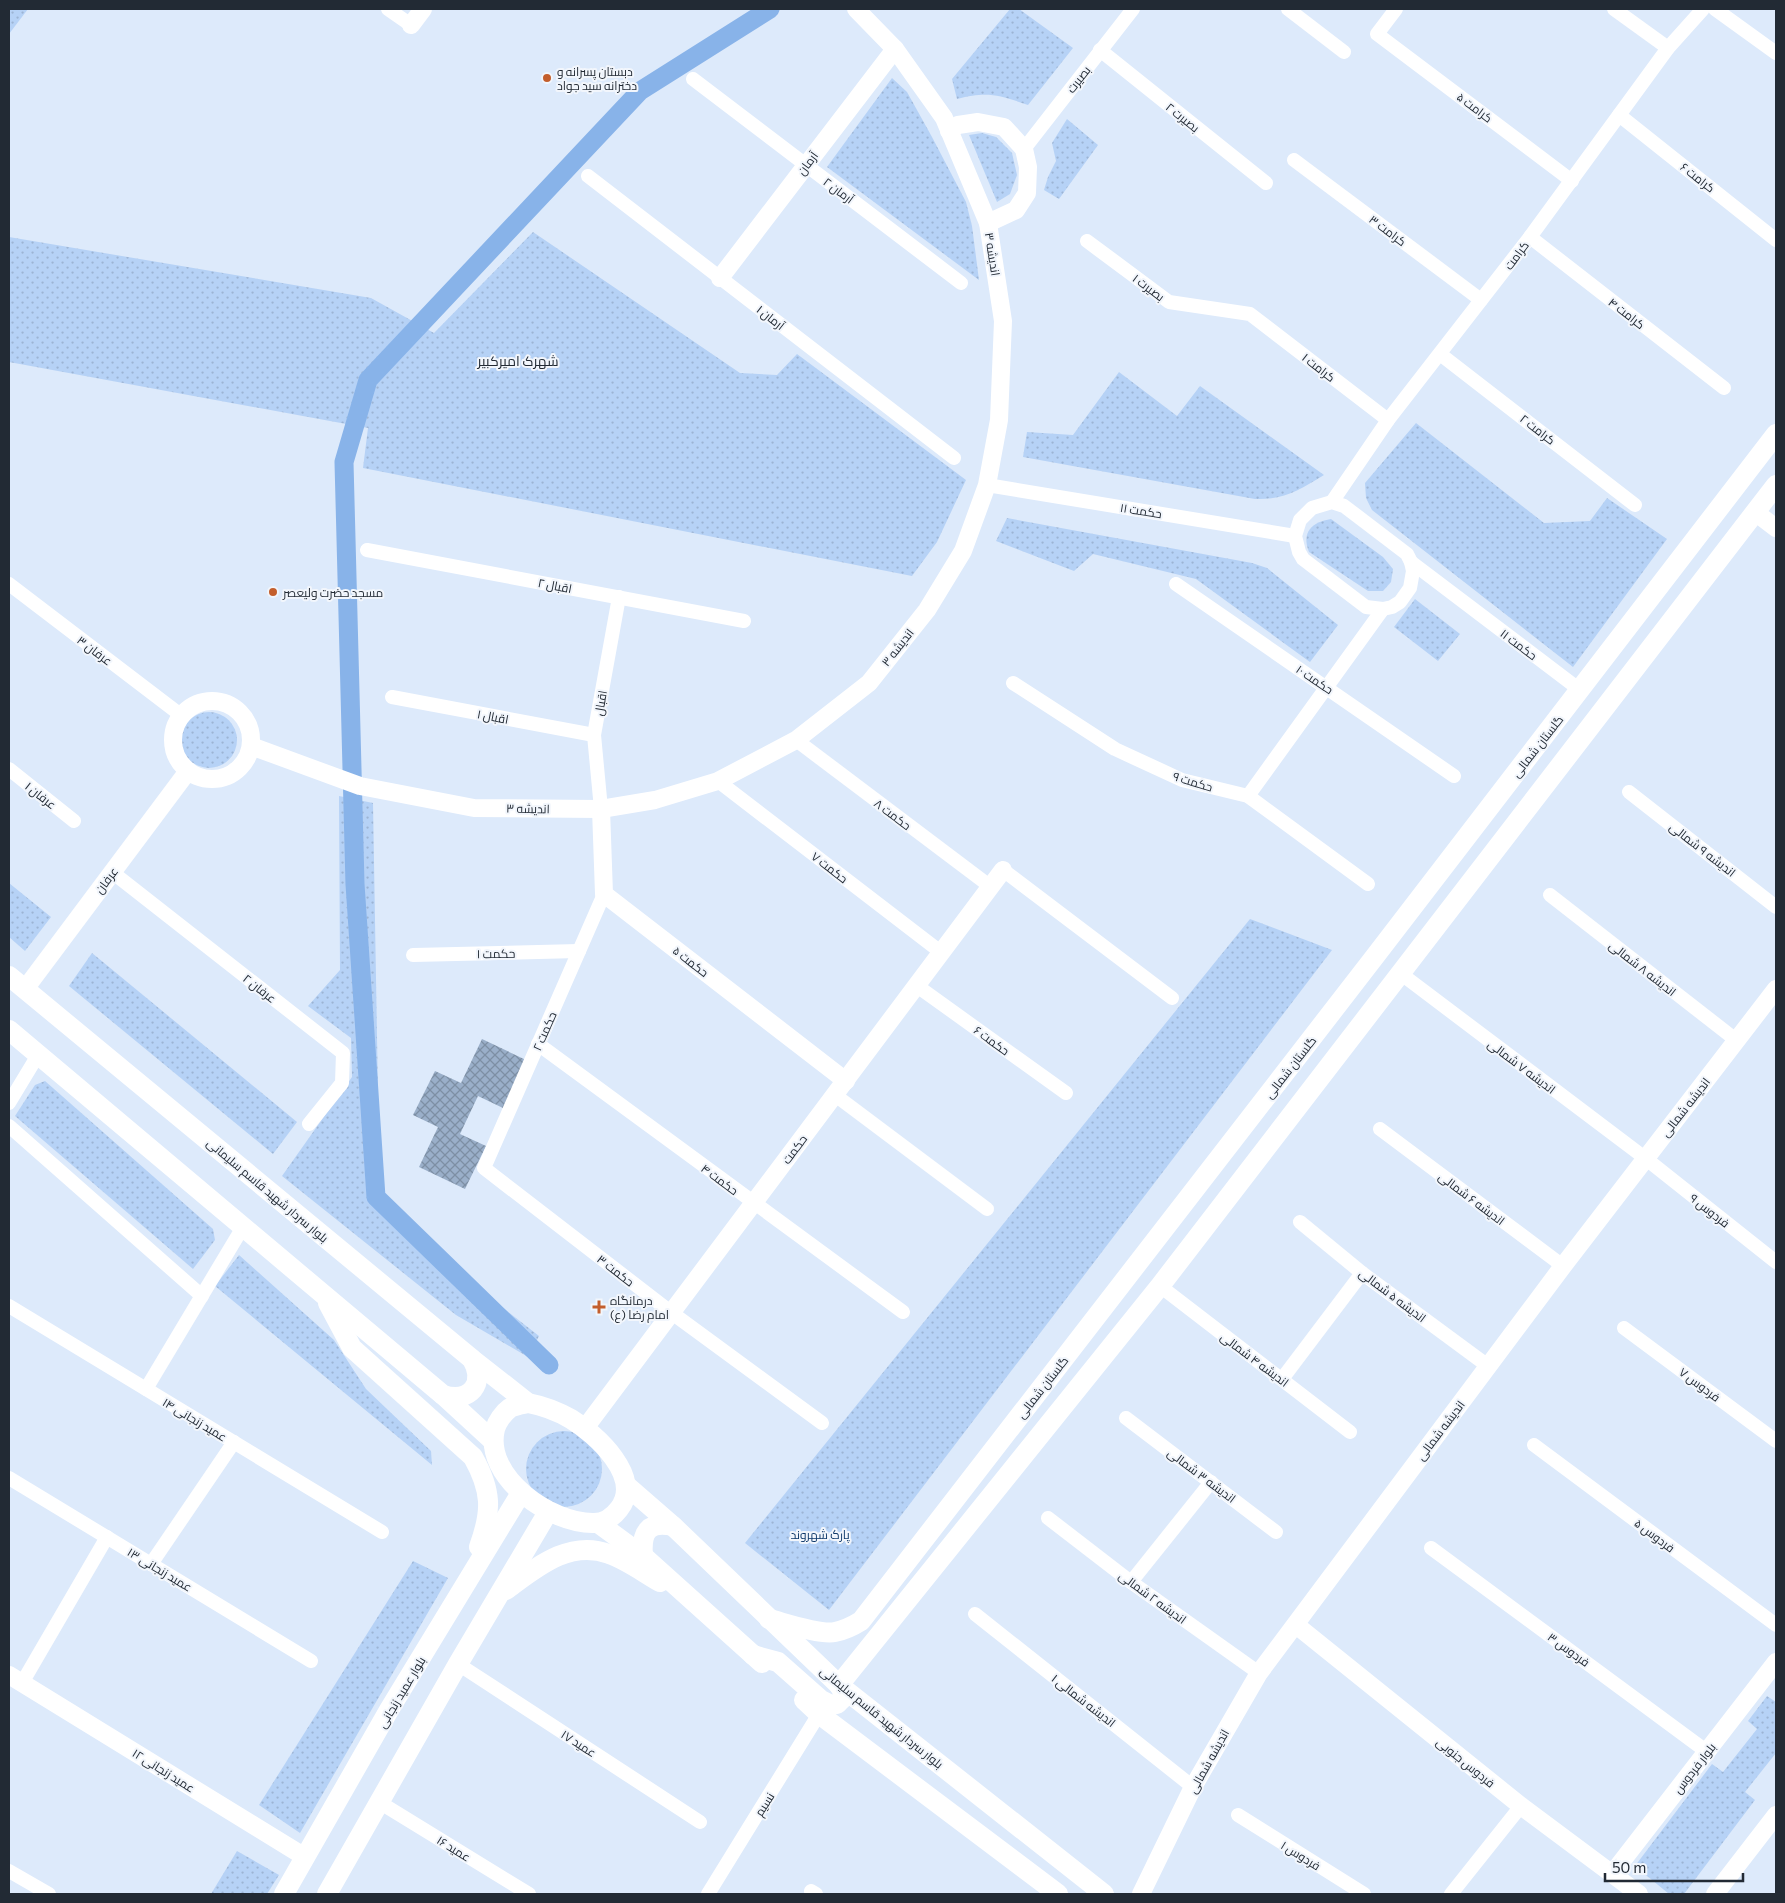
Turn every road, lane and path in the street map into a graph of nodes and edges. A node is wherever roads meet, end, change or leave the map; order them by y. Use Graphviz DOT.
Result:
graph roads {
  1 [pos="388,9"];
  2 [pos="423,9"];
  3 [pos="856,9"];
  4 [pos="1133,9"];
  5 [pos="1288,9"];
  6 [pos="1396,9"];
  7 [pos="1614,9"];
  8 [pos="1703,9"];
  9 [pos="1715,9"];
  10 [pos="411,25"];
  11 [pos="895,48"];
  12 [pos="1668,48"];
  13 [pos="1100,50"];
  14 [pos="1344,52"];
  15 [pos="1776,53"];
  16 [pos="693,79"];
  17 [pos="1619,115"];
  18 [pos="949,131"];
  19 [pos="1024,150"];
  20 [pos="1294,160"];
  21 [pos="806,165"];
  22 [pos="588,176"];
  23 [pos="1572,181"];
  24 [pos="1266,183"];
  25 [pos="988,223"];
  26 [pos="1530,237"];
  27 [pos="1776,240"];
  28 [pos="1088,241"];
  29 [pos="720,278"];
  30 [pos="961,283"];
  31 [pos="1481,300"];
  32 [pos="1250,314"];
  33 [pos="1440,354"];
  34 [pos="1724,388"];
  35 [pos="1388,420"];
  36 [pos="1776,434"];
  37 [pos="954,458"];
  38 [pos="1776,484"];
  39 [pos="987,485"];
  40 [pos="1731,494"];
  41 [pos="1332,502"];
  42 [pos="1635,505"];
  43 [pos="1755,512"];
  44 [pos="1776,528"];
  45 [pos="1295,536"];
  46 [pos="367,550"];
  47 [pos="1411,562"];
  48 [pos="9,584"];
  49 [pos="1176,584"];
  50 [pos="619,597"];
  51 [pos="1383,609"];
  52 [pos="744,621"];
  53 [pos="1013,682"];
  54 [pos="1327,687"];
  55 [pos="1580,690"];
  56 [pos="392,697"];
  57 [pos="182,716"];
  58 [pos="594,736"];
  59 [pos="796,740"];
  60 [pos="251,746"];
  61 [pos="9,769"];
  62 [pos="188,771"];
  63 [pos="1454,776"];
  64 [pos="718,781"];
  65 [pos="1629,792"];
  66 [pos="1248,796"];
  67 [pos="601,809"];
  68 [pos="74,821"];
  69 [pos="1004,870"];
  70 [pos="112,872"];
  71 [pos="1368,884"];
  72 [pos="991,888"];
  73 [pos="604,894"];
  74 [pos="1550,895"];
  75 [pos="1776,907"];
  76 [pos="579,951"];
  77 [pos="942,953"];
  78 [pos="413,955"];
  79 [pos="1376,955"];
  80 [pos="1400,973"];
  81 [pos="9,976"];
  82 [pos="917,986"];
  83 [pos="25,989"];
  84 [pos="1776,989"];
  85 [pos="1172,998"];
  86 [pos="9,1030"];
  87 [pos="1736,1040"];
  88 [pos="538,1044"];
  89 [pos="38,1055"];
  90 [pos="846,1081"];
  91 [pos="1066,1093"];
  92 [pos="835,1096"];
  93 [pos="9,1103"];
  94 [pos="309,1124"];
  95 [pos="9,1126"];
  96 [pos="1380,1129"];
  97 [pos="1645,1158"];
  98 [pos="484,1168"];
  99 [pos="754,1204"];
  100 [pos="987,1209"];
  101 [pos="1300,1222"];
  102 [pos="244,1227"];
  103 [pos="1776,1262"];
  104 [pos="1563,1266"];
  105 [pos="1362,1273"];
  106 [pos="1160,1286"];
  107 [pos="324,1295"];
  108 [pos="202,1296"];
  109 [pos="9,1306"];
  110 [pos="903,1312"];
  111 [pos="672,1313"];
  112 [pos="1624,1328"];
  113 [pos="472,1359"];
  114 [pos="1488,1366"];
  115 [pos="1282,1379"];
  116 [pos="146,1389"];
  117 [pos="443,1395"];
  118 [pos="528,1403"];
  119 [pos="1126,1418"];
  120 [pos="822,1423"];
  121 [pos="585,1428"];
  122 [pos="1350,1432"];
  123 [pos="492,1440"];
  124 [pos="1776,1441"];
  125 [pos="234,1442"];
  126 [pos="1534,1445"];
  127 [pos="9,1478"];
  128 [pos="1211,1482"];
  129 [pos="627,1486"];
  130 [pos="521,1493"];
  131 [pos="548,1512"];
  132 [pos="1048,1518"];
  133 [pos="598,1523"];
  134 [pos="500,1526"];
  135 [pos="673,1526"];
  136 [pos="382,1532"];
  137 [pos="1276,1532"];
  138 [pos="107,1537"];
  139 [pos="527,1546"];
  140 [pos="1431,1548"];
  141 [pos="643,1556"];
  142 [pos="151,1564"];
  143 [pos="468,1580"];
  144 [pos="1131,1582"];
  145 [pos="498,1596"];
  146 [pos="692,1600"];
  147 [pos="975,1614"];
  148 [pos="769,1619"];
  149 [pos="1296,1625"];
  150 [pos="1776,1625"];
  151 [pos="753,1655"];
  152 [pos="311,1661"];
  153 [pos="1776,1662"];
  154 [pos="458,1664"];
  155 [pos="1259,1673"];
  156 [pos="15,1679"];
  157 [pos="839,1684"];
  158 [pos="819,1714"];
  159 [pos="1706,1751"];
  160 [pos="1193,1787"];
  161 [pos="379,1802"];
  162 [pos="1521,1806"];
  163 [pos="1238,1815"];
  164 [pos="1776,1815"];
  165 [pos="700,1822"];
  166 [pos="306,1857"];
  167 [pos="9,1871"];
  168 [pos="1612,1874"];
  169 [pos="49,1894"];
  170 [pos="284,1894"];
  171 [pos="326,1894"];
  172 [pos="529,1894"];
  173 [pos="708,1894"];
  174 [pos="1058,1894"];
  175 [pos="1104,1894"];
  176 [pos="1140,1894"];
  177 [pos="1364,1894"];
  178 [pos="1450,1894"];
  179 [pos="1639,1894"];
  180 [pos="1715,1894"];
  1 -- 10 [label="street"];
  2 -- 10 [label="street"];
  3 -- 11 [label="street, اندیشه ۳"];
  4 -- 13 [label="street, بصیرت"];
  5 -- 14 [label="street"];
  6 -- 23 [label="street, کرامت ۵"];
  7 -- 12 [label="street"];
  8 -- 12 [label="street, کرامت"];
  9 -- 15 [label="street"];
  11 -- 18 [label="street, اندیشه ۳"];
  11 -- 21 [label="street, آرمان"];
  12 -- 17 [label="street, کرامت"];
  13 -- 19 [label="street, بصیرت"];
  13 -- 24 [label="street, بصیرت ۲"];
  16 -- 21 [label="street, آرمان ۲"];
  17 -- 23 [label="street, کرامت"];
  17 -- 27 [label="street, کرامت ۶"];
  18 -- 19 [label="street"];
  18 -- 25 [label="street, اندیشه ۳"];
  19 -- 25 [label="street"];
  20 -- 31 [label="street, کرامت ۳"];
  21 -- 29 [label="street, آرمان"];
  21 -- 30 [label="street, آرمان ۲"];
  22 -- 29 [label="street, آرمان ۱"];
  23 -- 26 [label="street, کرامت"];
  25 -- 39 [label="street, اندیشه ۳"];
  26 -- 31 [label="street, کرامت"];
  26 -- 34 [label="street, کرامت ۴"];
  28 -- 32 [label="street, بصیرت ۱"];
  29 -- 37 [label="street, آرمان ۱"];
  31 -- 33 [label="street, کرامت"];
  32 -- 35 [label="street, کرامت ۱"];
  33 -- 35 [label="street, کرامت"];
  33 -- 42 [label="street, کرامت ۲"];
  35 -- 41 [label="street, کرامت"];
  36 -- 40 [label="main road, گلستان شمالی"];
  38 -- 43 [label="main road"];
  39 -- 45 [label="street, حکمت ۱۱"];
  39 -- 59 [label="street, اندیشه ۳"];
  40 -- 43 [label="main road"];
  40 -- 55 [label="main road, گلستان شمالی"];
  41 -- 45 [label="street"];
  41 -- 47 [label="street, حکمت ۱۱"];
  43 -- 44 [label="street"];
  43 -- 80 [label="main road"];
  45 -- 51 [label="street"];
  46 -- 50 [label="street, اقبال ۲"];
  47 -- 51 [label="street"];
  47 -- 55 [label="street, حکمت ۱۱"];
  48 -- 57 [label="street, عرفان ۳"];
  49 -- 54 [label="street, حکمت ۱۰"];
  50 -- 52 [label="street, اقبال ۲"];
  50 -- 58 [label="street, اقبال"];
  51 -- 54 [label="street"];
  53 -- 66 [label="street, حکمت ۹"];
  54 -- 63 [label="street, حکمت ۱۰"];
  54 -- 66 [label="street"];
  55 -- 79 [label="main road, گلستان شمالی"];
  56 -- 58 [label="street, اقبال ۱"];
  57 -- 60 [label="street"];
  57 -- 62 [label="street"];
  58 -- 67 [label="street, اقبال"];
  59 -- 64 [label="street, اندیشه ۳"];
  59 -- 72 [label="street, حکمت ۸"];
  60 -- 62 [label="street"];
  60 -- 67 [label="street, اندیشه ۳"];
  61 -- 68 [label="street, عرفان ۱"];
  62 -- 70 [label="street, عرفان"];
  64 -- 67 [label="street, اندیشه ۳"];
  64 -- 77 [label="street, حکمت ۷"];
  65 -- 75 [label="street, اندیشه ۹ شمالی"];
  66 -- 71 [label="street, حکمت ۹"];
  67 -- 73 [label="street"];
  69 -- 72 [label="street, حکمت"];
  69 -- 85 [label="street"];
  70 -- 83 [label="street, عرفان"];
  70 -- 94 [label="street, عرفان ۲"];
  72 -- 77 [label="street, حکمت"];
  73 -- 76 [label="street, حکمت ۲"];
  73 -- 90 [label="street, حکمت ۵"];
  74 -- 87 [label="street, اندیشه ۸ شمالی"];
  76 -- 78 [label="street, حکمت ۱"];
  76 -- 88 [label="street, حکمت ۲"];
  77 -- 82 [label="street, حکمت"];
  79 -- 80 [label="main road"];
  79 -- 148 [label="main road, گلستان شمالی"];
  80 -- 97 [label="street, اندیشه ۷ شمالی"];
  80 -- 106 [label="main road"];
  81 -- 83 [label="main road, بلوار سردار شهید قاسم سلیمانی"];
  82 -- 90 [label="street, حکمت"];
  82 -- 91 [label="street, حکمت ۶"];
  83 -- 113 [label="main road, بلوار سردار شهید قاسم سلیمانی"];
  84 -- 87 [label="street, اندیشه شمالی"];
  86 -- 89 [label="main road"];
  87 -- 97 [label="street, اندیشه شمالی"];
  88 -- 98 [label="street, حکمت ۲"];
  88 -- 99 [label="street, حکمت ۴"];
  89 -- 93 [label="street"];
  89 -- 102 [label="main road"];
  90 -- 92 [label="street, حکمت"];
  92 -- 99 [label="street, حکمت"];
  92 -- 100 [label="street"];
  95 -- 108 [label="street"];
  96 -- 104 [label="street, اندیشه ۶ شمالی"];
  97 -- 103 [label="street, فردوس ۹"];
  97 -- 104 [label="street, اندیشه شمالی"];
  98 -- 111 [label="street, حکمت ۳"];
  99 -- 110 [label="street, حکمت ۴"];
  99 -- 111 [label="street, حکمت"];
  101 -- 105 [label="street, اندیشه ۵ شمالی"];
  102 -- 107 [label="main road"];
  102 -- 108 [label="street"];
  104 -- 114 [label="street, اندیشه شمالی"];
  105 -- 114 [label="street, اندیشه ۵ شمالی"];
  105 -- 115 [label="street"];
  106 -- 115 [label="street, اندیشه ۴ شمالی"];
  106 -- 157 [label="main road"];
  107 -- 117 [label="main road"];
  107 -- 143 [label="main road"];
  108 -- 116 [label="street"];
  109 -- 116 [label="street, عمید زنجانی ۱۴"];
  111 -- 120 [label="street, حکمت ۳"];
  111 -- 121 [label="street, حکمت"];
  112 -- 124 [label="street, فردوس ۷"];
  113 -- 117 [label="main road"];
  113 -- 118 [label="main road, بلوار سردار شهید قاسم سلیمانی"];
  114 -- 149 [label="street, اندیشه شمالی"];
  115 -- 122 [label="street, اندیشه ۴ شمالی"];
  116 -- 125 [label="street, عمید زنجانی ۱۴"];
  117 -- 123 [label="main road"];
  118 -- 121 [label="main road"];
  118 -- 123 [label="main road"];
  119 -- 128 [label="street, اندیشه ۳ شمالی"];
  121 -- 129 [label="main road"];
  123 -- 130 [label="main road"];
  125 -- 136 [label="street, عمید زنجانی ۱۴"];
  125 -- 142 [label="street"];
  126 -- 150 [label="street, فردوس ۵"];
  127 -- 138 [label="street, عمید زنجانی ۱۳"];
  128 -- 137 [label="street, اندیشه ۳ شمالی"];
  128 -- 144 [label="street"];
  129 -- 133 [label="main road"];
  129 -- 135 [label="main road, بلوار سردار شهید قاسم سلیمانی"];
  130 -- 131 [label="main road"];
  130 -- 134 [label="main road, بلوار عمید زنجانی"];
  131 -- 133 [label="main road"];
  131 -- 139 [label="main road"];
  132 -- 144 [label="street, اندیشه ۲ شمالی"];
  133 -- 141 [label="main road"];
  134 -- 139 [label="main road"];
  134 -- 143 [label="main road, بلوار عمید زنجانی"];
  135 -- 141 [label="main road"];
  135 -- 148 [label="main road, بلوار سردار شهید قاسم سلیمانی"];
  138 -- 142 [label="street, عمید زنجانی ۱۳"];
  138 -- 156 [label="street"];
  139 -- 145 [label="main road"];
  140 -- 159 [label="street, فردوس ۳"];
  141 -- 146 [label="main road"];
  142 -- 152 [label="street, عمید زنجانی ۱۳"];
  143 -- 166 [label="main road, بلوار عمید زنجانی"];
  144 -- 155 [label="street, اندیشه ۲ شمالی"];
  145 -- 146 [label="main road"];
  145 -- 154 [label="main road"];
  146 -- 151 [label="main road"];
  147 -- 160 [label="street, اندیشه شمالی ۱"];
  148 -- 157 [label="main road, بلوار سردار شهید قاسم سلیمانی"];
  149 -- 155 [label="street, اندیشه شمالی"];
  149 -- 162 [label="street, فردوس جنوبی"];
  151 -- 157 [label="main road"];
  151 -- 158 [label="main road"];
  153 -- 159 [label="street, بلوار فردوس"];
  154 -- 161 [label="main road"];
  154 -- 165 [label="street, عمید ۱۷"];
  155 -- 160 [label="street, اندیشه شمالی"];
  156 -- 166 [label="street, عمید زنجانی ۱۲"];
  157 -- 175 [label="main road, بلوار سردار شهید قاسم سلیمانی"];
  158 -- 173 [label="street, نسیم"];
  158 -- 174 [label="main road"];
  159 -- 168 [label="street, بلوار فردوس"];
  160 -- 176 [label="street, اندیشه شمالی"];
  161 -- 171 [label="main road"];
  161 -- 172 [label="street, عمید ۱۶"];
  162 -- 168 [label="street, فردوس جنوبی"];
  162 -- 178 [label="street"];
  163 -- 177 [label="street, فردوس ۱"];
  164 -- 180 [label="street"];
  166 -- 170 [label="main road, بلوار عمید زنجانی"];
  167 -- 169 [label="street"];
  168 -- 179 [label="street, فردوس جنوبی"];
}
